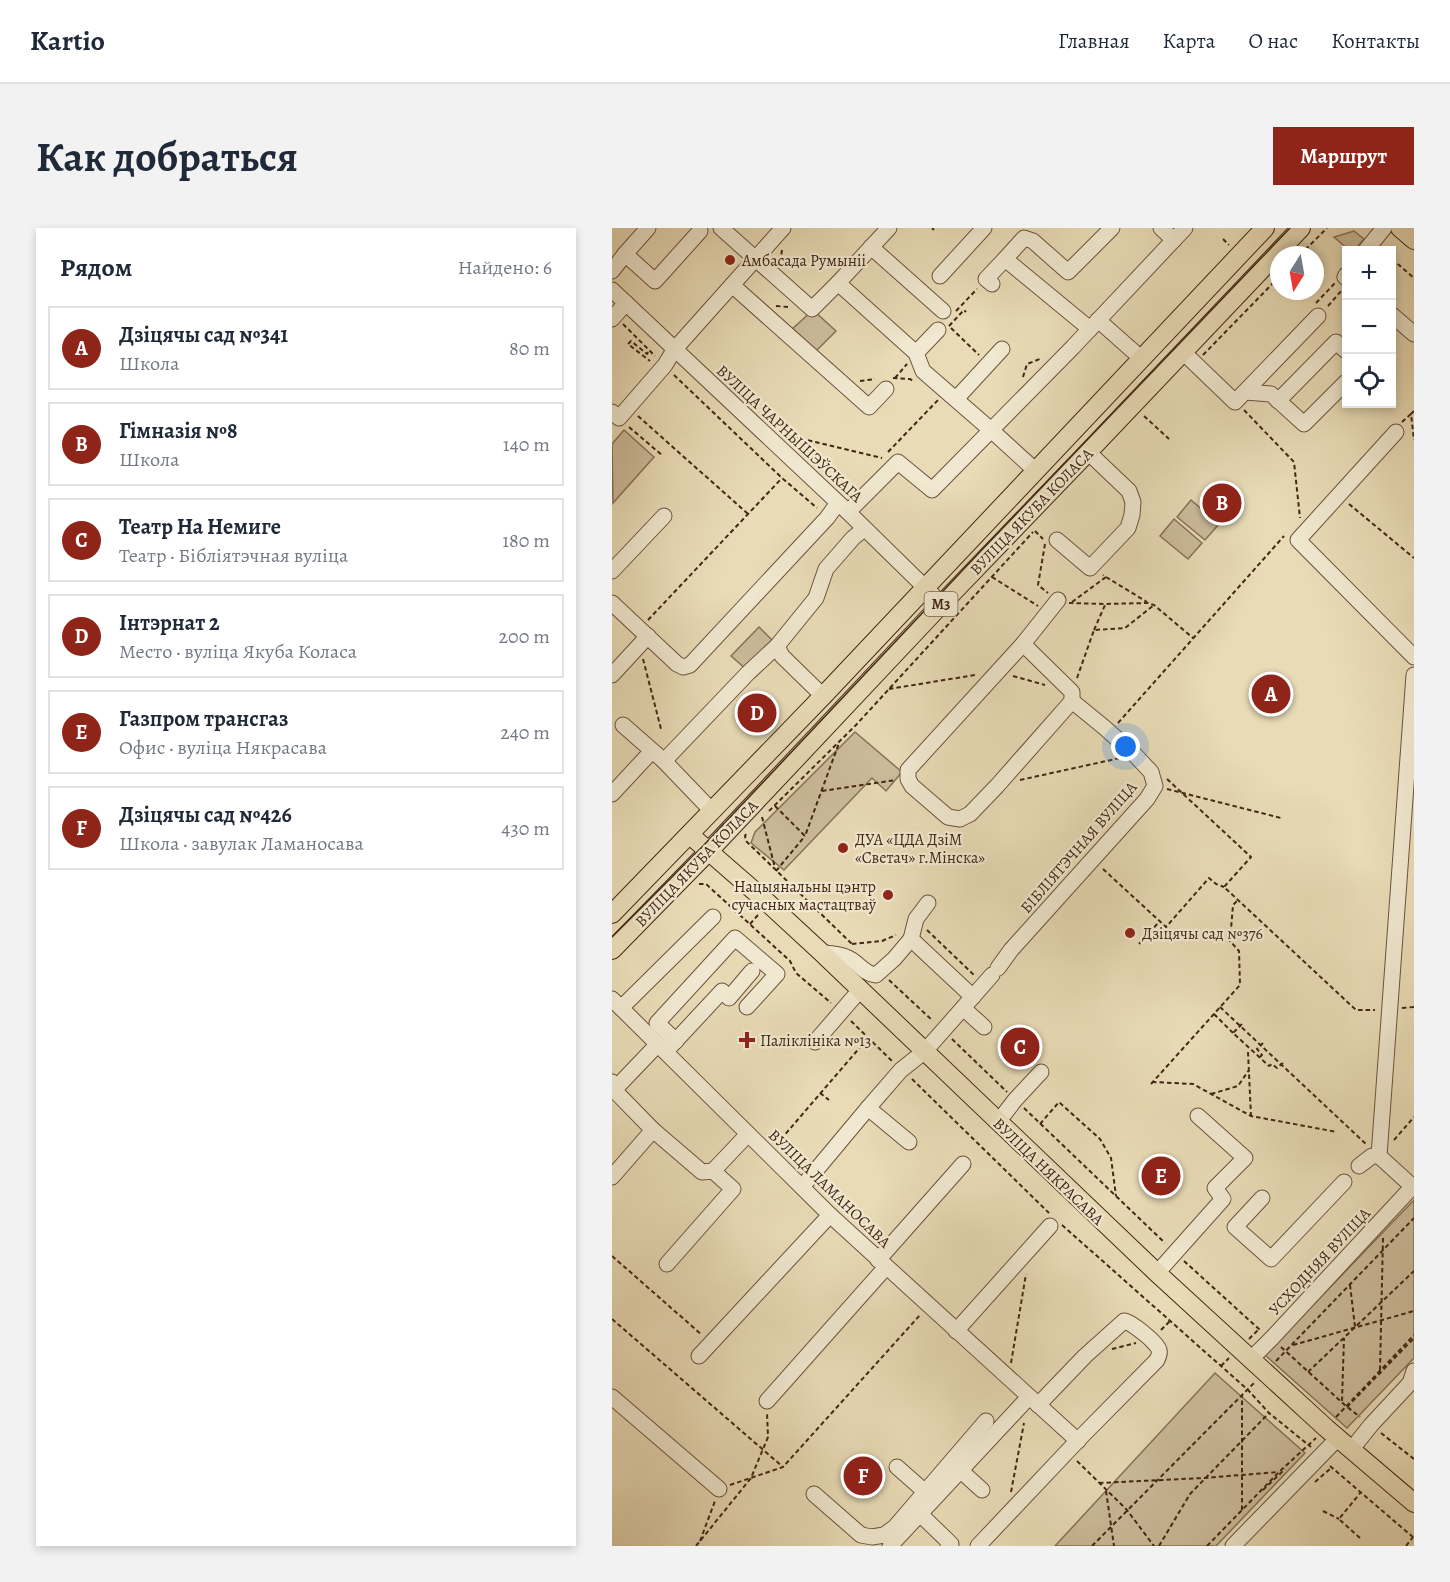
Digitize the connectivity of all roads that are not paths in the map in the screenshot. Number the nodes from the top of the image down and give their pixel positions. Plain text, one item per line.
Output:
1 (648, 228) edge
2 (721, 228) edge
3 (783, 228) edge
4 (889, 228) edge
5 (984, 228) edge
6 (1112, 228) edge
7 (1161, 228) edge
8 (1185, 228) edge
9 (1265, 228) edge
10 (1301, 228) edge
11 (1384, 228) edge
12 (1400, 228) edge
13 (700, 231) dead end
14 (1174, 240) junction
15 (1414, 240) edge
16 (1369, 246) edge
17 (871, 247) junction
18 (625, 254) junction
19 (755, 259) junction
20 (1005, 260) junction
21 (612, 271) edge
22 (940, 276) dead end
23 (989, 282) road end
24 (838, 283) junction
25 (732, 285) junction
26 (612, 290) edge
27 (626, 303) junction
28 (949, 311) road end
29 (1318, 311) road end
30 (613, 317) edge
31 (1396, 318) edge
32 (1094, 325) junction
33 (938, 330) dead end
34 (1414, 334) edge
35 (1342, 347) edge
36 (1002, 349) dead end
37 (674, 350) junction
38 (916, 353) junction
39 (1189, 358) junction
40 (1142, 359) junction
41 (1342, 387) edge
42 (886, 389) road end
43 (951, 395) junction
44 (1240, 397) junction
45 (1278, 401) junction
46 (621, 412) edge
47 (991, 430) junction
48 (1396, 432) dead end
49 (1089, 452) junction
50 (1036, 471) junction
51 (843, 507) junction
52 (664, 516) dead end
53 (864, 529) junction
54 (1058, 540) dead end
55 (612, 571) edge
56 (925, 587) junction
57 (612, 603) edge
58 (942, 604) junction
59 (1059, 605) road end
60 (642, 637) junction
61 (1023, 644) junction
62 (777, 646) junction
63 (1414, 657) edge
64 (614, 668) edge
65 (1414, 675) edge
66 (823, 696) junction
67 (1072, 697) junction
68 (1413, 714) edge
69 (622, 724) dead end
70 (651, 752) junction
71 (664, 762) junction
72 (612, 794) edge
73 (712, 811) junction
74 (1409, 818) edge
75 (690, 834) junction
76 (709, 851) junction
77 (928, 903) dead end
78 (612, 913) edge
79 (713, 917) dead end
80 (631, 930) junction
81 (908, 934) junction
82 (612, 950) edge
83 (821, 952) junction
84 (752, 971) dead end
85 (860, 990) junction
86 (617, 1003) edge
87 (968, 1003) junction
88 (747, 1008) dead end
89 (984, 1028) dead end
90 (815, 1042) dead end
91 (666, 1045) junction
92 (925, 1052) junction
93 (1041, 1072) dead end
94 (613, 1086) edge
95 (868, 1108) junction
96 (1198, 1116) dead end
97 (998, 1122) junction
98 (653, 1130) junction
99 (748, 1134) junction
100 (909, 1142) dead end
101 (1379, 1156) junction
102 (963, 1164) dead end
103 (1359, 1166) dead end
104 (713, 1171) junction
105 (612, 1177) edge
106 (1344, 1182) dead end
107 (1413, 1186) edge
108 (802, 1187) junction
109 (1262, 1198) dead end
110 (830, 1215) junction
111 (1050, 1226) dead end
112 (882, 1263) junction
113 (667, 1264) dead end
114 (1157, 1273) junction
115 (956, 1331) junction
116 (699, 1356) dead end
117 (1250, 1360) junction
118 (1413, 1378) edge
119 (612, 1396) edge
120 (767, 1401) road end
121 (1033, 1401) junction
122 (986, 1420) dead end
123 (1078, 1441) junction
124 (1345, 1444) junction
125 (897, 1467) dead end
126 (960, 1470) junction
127 (719, 1489) dead end
128 (981, 1490) dead end
129 (814, 1494) dead end
130 (929, 1495) junction
131 (1414, 1503) edge
132 (920, 1514) junction
133 (891, 1546) edge
134 (948, 1546) edge
135 (978, 1546) edge
136 (1233, 1546) edge

1 - 18 street
2 - 19 street
3 - 19 street
4 - 17 street
5 - 22 street
6 - 20 street
7 - 14 street
8 - 14 street
9 - 40 main road, ВУЛІЦА ЯКУБА КОЛАСА / М3
10 - 39 main road, ВУЛІЦА ЯКУБА КОЛАСА / М3
11 - 16 street
12 - 15 main road
13 - 18 street
14 - 32 street
17 - 24 street
17 - 28 street
18 - 21 street
19 - 24 street
19 - 25 street
20 - 23 street
20 - 32 street
24 - 38 street
25 - 37 street
25 - 42 street
26 - 27 street, ВУЛІЦА ЧАРНЫШЭЎСКАГА
27 - 30 street
27 - 37 street, ВУЛІЦА ЧАРНЫШЭЎСКАГА
29 - 44 street
31 - 34 street
32 - 40 street
32 - 47 street
33 - 38 street
35 - 45 street
36 - 43 street
37 - 46 street
37 - 51 street, ВУЛІЦА ЧАРНЫШЭЎСКАГА
38 - 43 street
39 - 44 street
39 - 49 main road, ВУЛІЦА ЯКУБА КОЛАСА / М3
40 - 50 main road, ВУЛІЦА ЯКУБА КОЛАСА / М3
41 - 45 street
43 - 47 street
44 - 45 street
47 - 50 street
47 - 51 street
48 - 63 street
49 - 54 street
49 - 58 main road, ВУЛІЦА ЯКУБА КОЛАСА / М3
50 - 56 main road, ВУЛІЦА ЯКУБА КОЛАСА / М3
51 - 53 street, ВУЛІЦА ЧАРНЫШЭЎСКАГА
51 - 60 street
52 - 55 street
53 - 56 street, ВУЛІЦА ЧАРНЫШЭЎСКАГА
53 - 62 street
56 - 58 street, ВУЛІЦА ЧАРНЫШЭЎСКАГА
56 - 66 main road, ВУЛІЦА ЯКУБА КОЛАСА / М3
57 - 60 street
58 - 76 main road, ВУЛІЦА ЯКУБА КОЛАСА / М3
59 - 61 street
60 - 64 street
61 - 67 street, БІБЛІЯТЭЧНАЯ ВУЛІЦА
61 - 67 street
62 - 66 street
62 - 71 street
65 - 68 street
66 - 73 main road, ВУЛІЦА ЯКУБА КОЛАСА / М3
67 - 87 street, БІБЛІЯТЭЧНАЯ ВУЛІЦА
68 - 74 street
69 - 70 street
70 - 71 street
70 - 72 street
71 - 73 street
73 - 75 main road, ВУЛІЦА ЯКУБА КОЛАСА / М3
74 - 101 street
75 - 76 main road, ВУЛІЦА НЯКРАСАВА
75 - 78 main road, ВУЛІЦА ЯКУБА КОЛАСА / М3
76 - 80 main road, ВУЛІЦА ЯКУБА КОЛАСА / М3
76 - 83 main road, ВУЛІЦА НЯКРАСАВА
77 - 81 street
78 - 80 main road
79 - 86 street
80 - 82 main road, ВУЛІЦА ЯКУБА КОЛАСА / М3
81 - 83 street
81 - 87 street
83 - 85 main road, ВУЛІЦА НЯКРАСАВА
84 - 91 street
85 - 90 street
85 - 92 main road, ВУЛІЦА НЯКРАСАВА
86 - 91 street, ВУЛІЦА ЛАМАНОСАВА
87 - 89 street
87 - 92 street, БІБЛІЯТЭЧНАЯ ВУЛІЦА
88 - 91 street
91 - 94 street
91 - 99 street, ВУЛІЦА ЛАМАНОСАВА
92 - 95 street, БІБЛІЯТЭЧНАЯ ВУЛІЦА
92 - 97 main road, ВУЛІЦА НЯКРАСАВА
93 - 97 street
94 - 98 street
95 - 100 street
95 - 108 street, БІБЛІЯТЭЧНАЯ ВУЛІЦА
96 - 114 street
97 - 114 main road, ВУЛІЦА НЯКРАСАВА
98 - 104 street
98 - 105 street
99 - 104 street
99 - 108 street, ВУЛІЦА ЛАМАНОСАВА
101 - 103 street
101 - 107 street
102 - 112 street
104 - 113 street
106 - 109 street
107 - 117 street, УСХОДНЯЯ ВУЛІЦА
108 - 110 street, ВУЛІЦА ЛАМАНОСАВА
110 - 112 street, ВУЛІЦА ЛАМАНОСАВА
110 - 116 street
111 - 115 street
112 - 115 street, ВУЛІЦА ЛАМАНОСАВА
112 - 120 street
114 - 117 main road, ВУЛІЦА НЯКРАСАВА
115 - 121 street, ВУЛІЦА ЛАМАНОСАВА
117 - 124 main road, ВУЛІЦА НЯКРАСАВА
118 - 124 street
119 - 127 street
121 - 123 street, ВУЛІЦА ЛАМАНОСАВА
121 - 123 street
121 - 126 street
122 - 130 street
123 - 135 street
124 - 131 main road, ВУЛІЦА НЯКРАСАВА
124 - 136 street
125 - 130 street
126 - 128 street
126 - 130 street
129 - 130 street
130 - 132 street
132 - 133 street
132 - 134 street

